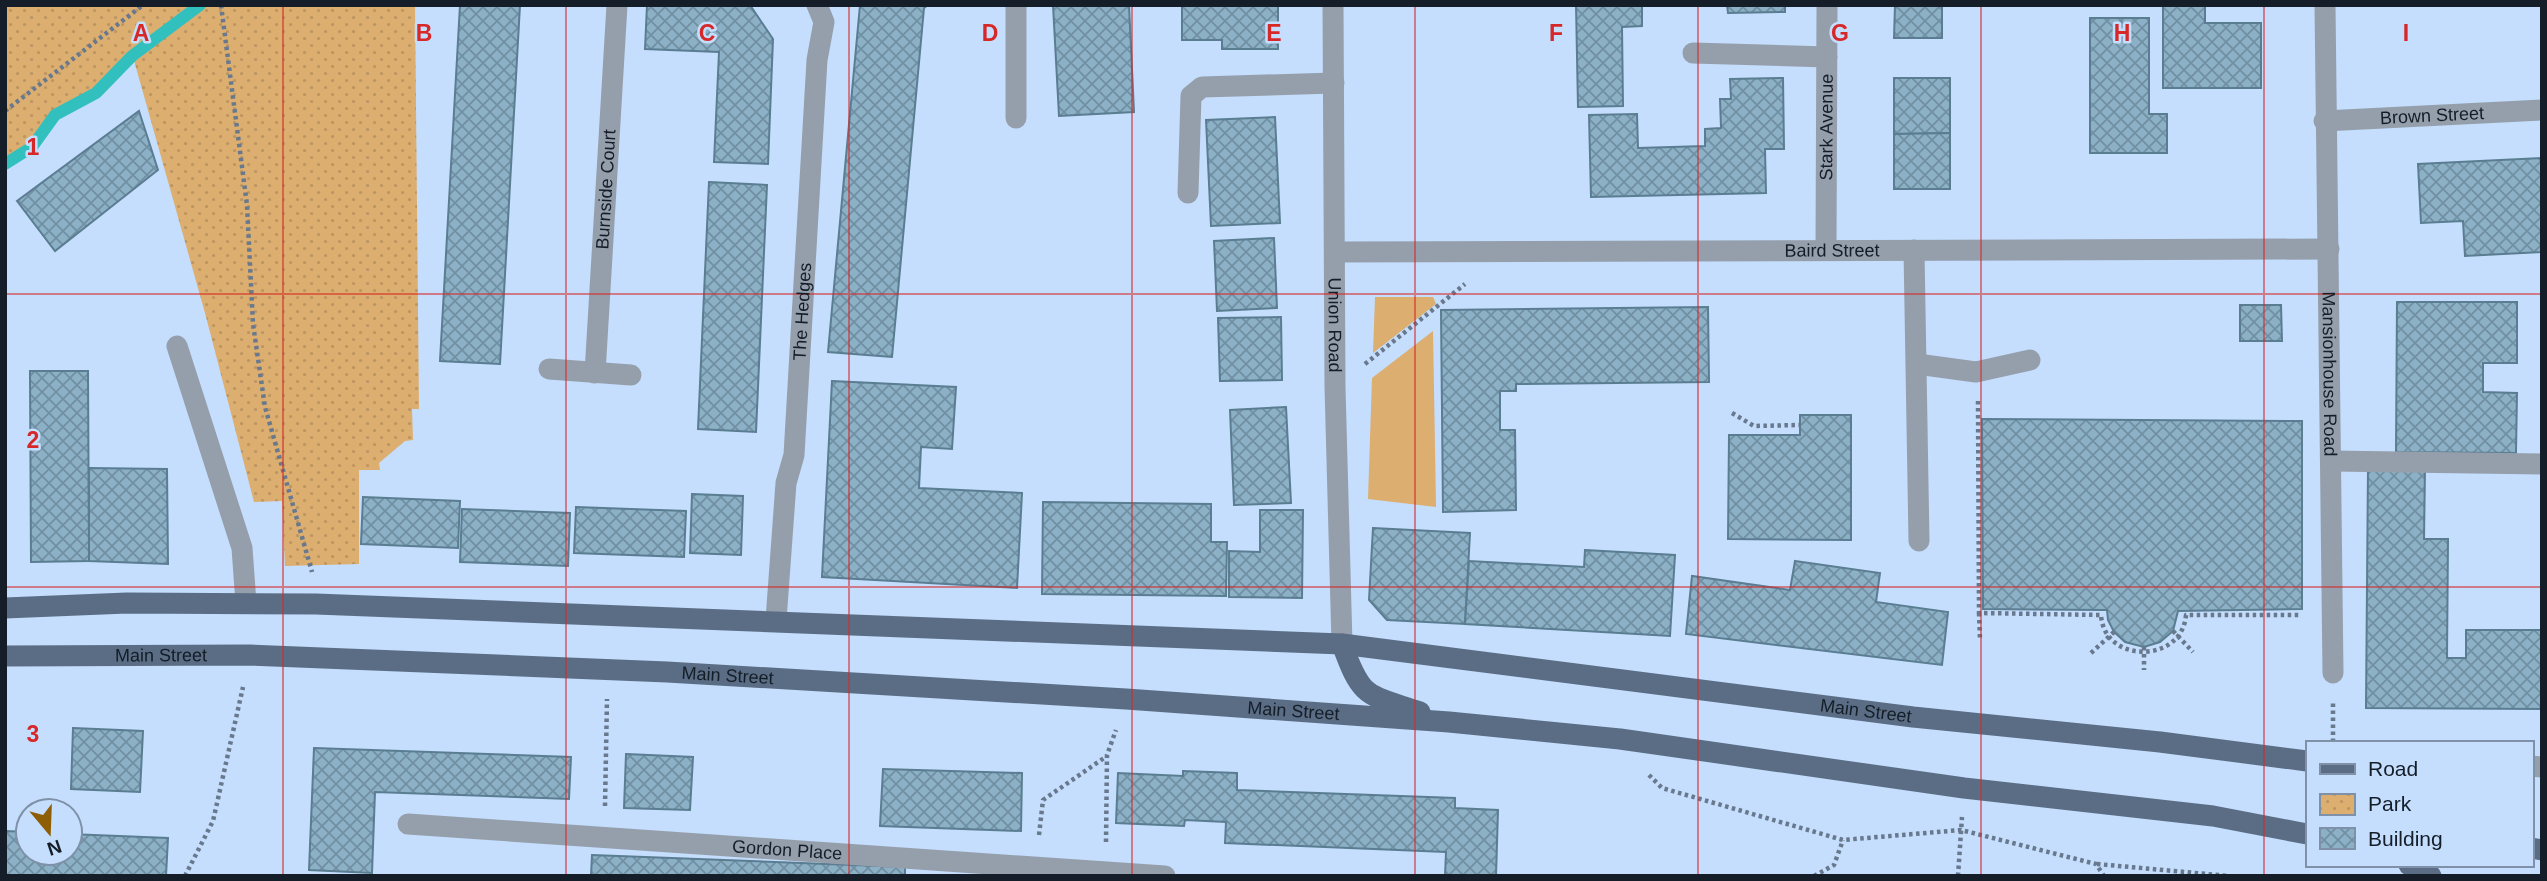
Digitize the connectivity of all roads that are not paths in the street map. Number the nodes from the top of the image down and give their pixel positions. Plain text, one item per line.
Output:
1 (617, 5) edge
2 (817, 5) edge
3 (1016, 5) edge
4 (1333, 5) edge
5 (1827, 5) edge
6 (2325, 5) edge
7 (1693, 54) dead end
8 (1827, 57) junction
9 (1334, 83) junction
10 (2542, 110) edge
11 (1016, 118) dead end
12 (2324, 121) junction
13 (1188, 194) dead end
14 (1826, 249) junction
15 (2329, 249) junction
16 (1914, 250) junction
17 (1335, 252) junction
18 (177, 346) dead end
19 (2031, 360) dead end
20 (1917, 364) junction
21 (549, 369) dead end
22 (595, 373) junction
23 (631, 375) dead end
24 (2331, 461) junction
25 (2542, 464) edge
26 (1919, 541) dead end
27 (246, 603) junction
28 (5, 608) edge
29 (776, 620) junction
30 (1342, 644) junction
31 (5, 656) edge
32 (2333, 673) road end
33 (1449, 722) junction
34 (2306, 761) edge
35 (408, 824) dead end
36 (2306, 834) edge
37 (2413, 867) edge
38 (1165, 876) edge
39 (2431, 876) edge

1 - 22 street, Burnside Court
2 - 29 street, The Hedges
3 - 11 street
4 - 9 street, Union Road
5 - 8 street, Stark Avenue
6 - 12 street, Mansionhouse Road
7 - 8 street
8 - 14 street, Stark Avenue
9 - 13 street
9 - 17 street, Union Road
10 - 12 street, Brown Street
12 - 15 street, Mansionhouse Road
14 - 16 street, Baird Street
14 - 17 street, Baird Street
15 - 16 street, Baird Street
15 - 24 street, Mansionhouse Road
16 - 20 street
17 - 30 street, Union Road
18 - 27 street
19 - 20 street
20 - 26 street
21 - 22 street
22 - 23 street
24 - 25 street
24 - 32 street, Mansionhouse Road
27 - 28 main road, Main Street
27 - 29 main road, Main Street
29 - 30 main road, Main Street
30 - 33 main road, Main Street
30 - 34 main road, Main Street
31 - 33 main road, Main Street
33 - 36 main road, Main Street
35 - 38 street, Gordon Place
37 - 39 main road

